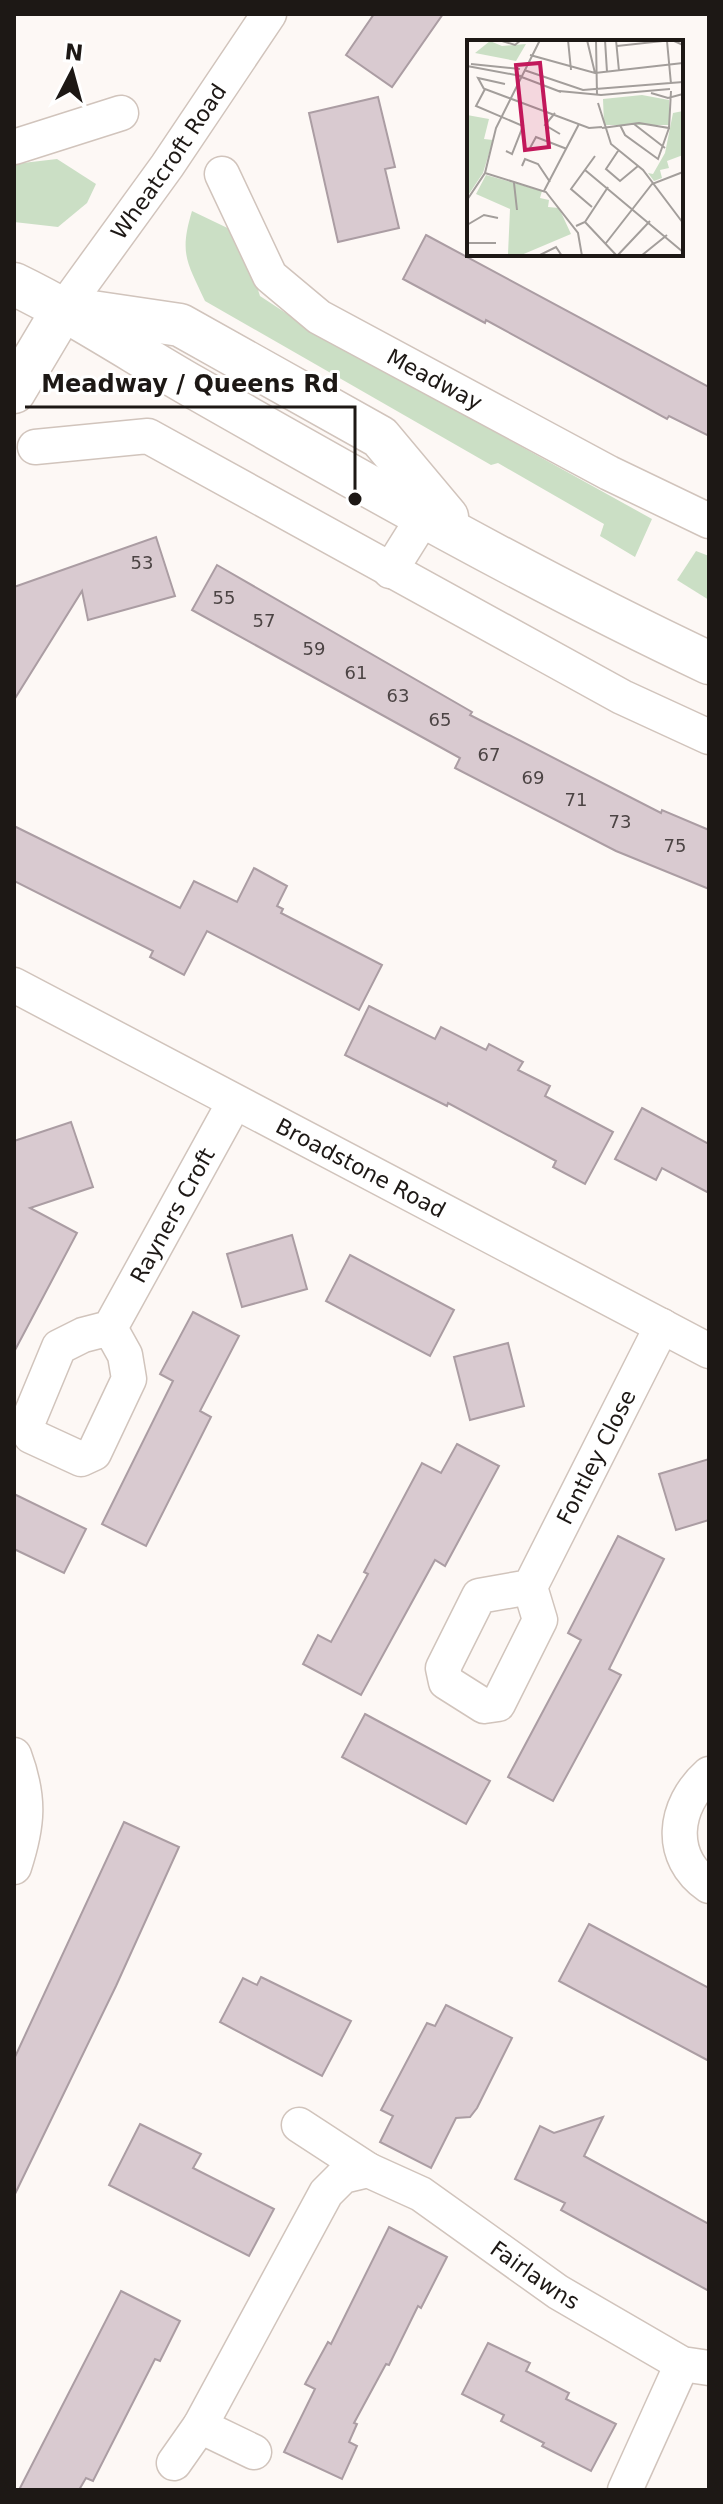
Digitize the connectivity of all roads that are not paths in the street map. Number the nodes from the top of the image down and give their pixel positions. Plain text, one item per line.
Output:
1 (269, 14) edge
2 (121, 113) dead end
3 (14, 147) edge
4 (222, 174) dead end
5 (14, 284) edge
6 (64, 308) junction
7 (14, 392) edge
8 (35, 447) dead end
9 (425, 515) junction
10 (709, 521) edge
11 (463, 536) junction
12 (390, 571) junction
13 (709, 663) edge
14 (709, 737) edge
15 (14, 985) edge
16 (234, 1103) junction
17 (662, 1326) junction
18 (110, 1328) dead end
19 (709, 1351) edge
20 (530, 1587) dead end
21 (14, 1755) edge
22 (709, 1774) edge
23 (14, 1867) edge
24 (709, 1886) edge
25 (299, 2125) dead end
26 (368, 2170) junction
27 (696, 2366) edge
28 (200, 2426) junction
29 (254, 2452) dead end
30 (174, 2463) dead end
31 (625, 2490) edge

1 - 6 street, Wheatcroft Road
2 - 3 street
4 - 10 street, Meadway
5 - 6 street
6 - 7 street
6 - 9 street
6 - 11 street
8 - 12 street
9 - 11 street
9 - 12 street
11 - 13 street
12 - 14 street
15 - 16 street, Broadstone Road
16 - 17 street, Broadstone Road
16 - 18 street, Rayners Croft
17 - 19 street, Broadstone Road
17 - 20 street, Fontley Close
21 - 23 street
22 - 24 street
25 - 26 street, Fairlawns
26 - 27 street, Fairlawns
26 - 28 street
27 - 31 street
28 - 29 street
28 - 30 street

